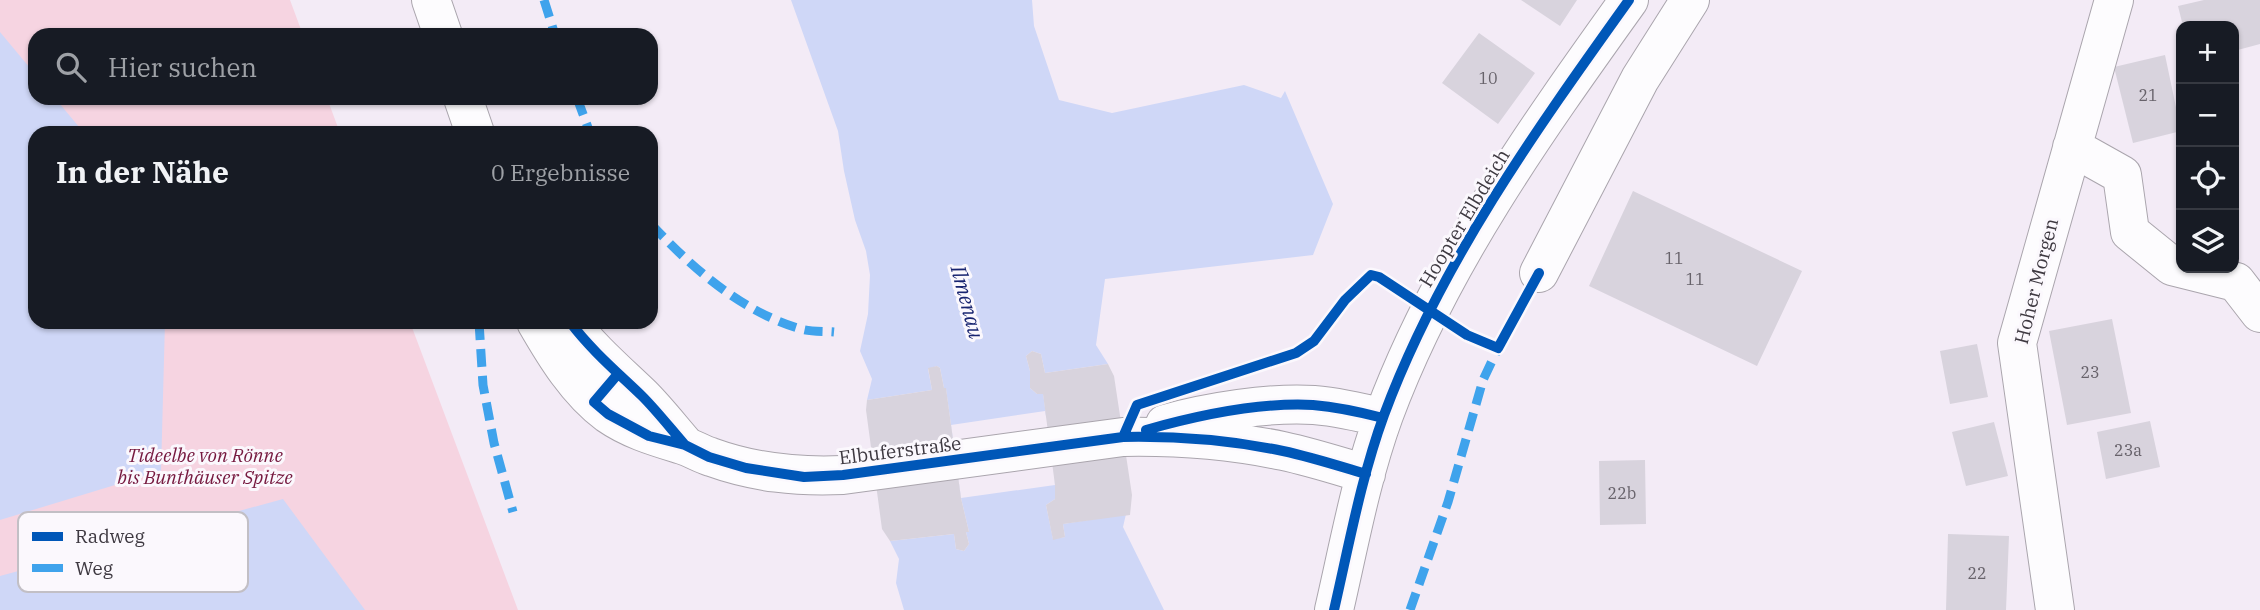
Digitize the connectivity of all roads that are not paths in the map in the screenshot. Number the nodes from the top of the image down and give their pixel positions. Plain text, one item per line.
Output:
1 (431, 0) edge
2 (1629, 0) edge
3 (1690, 0) edge
4 (2114, 0) edge
5 (441, 28) edge
6 (465, 105) edge
7 (473, 126) edge
8 (2072, 147) junction
9 (1539, 273) dead end
10 (2260, 313) edge
11 (540, 329) edge
12 (575, 329) edge
13 (1383, 418) junction
14 (1123, 437) junction
15 (685, 446) junction
16 (1366, 474) junction
17 (1334, 610) edge
18 (2055, 610) edge

1 - 5 street
2 - 13 street, Hoopter Elbdeich
3 - 9 street
4 - 8 street, Hoher Morgen
6 - 7 street
8 - 10 street
8 - 18 street, Hoher Morgen
11 - 15 street, Elbuferstraße
12 - 15 street, Elbuferstraße
13 - 14 street, Elbuferstraße
13 - 16 street, Hoopter Elbdeich
14 - 15 street, Elbuferstraße
14 - 16 street, Elbuferstraße
16 - 17 street, Hoopter Elbdeich

